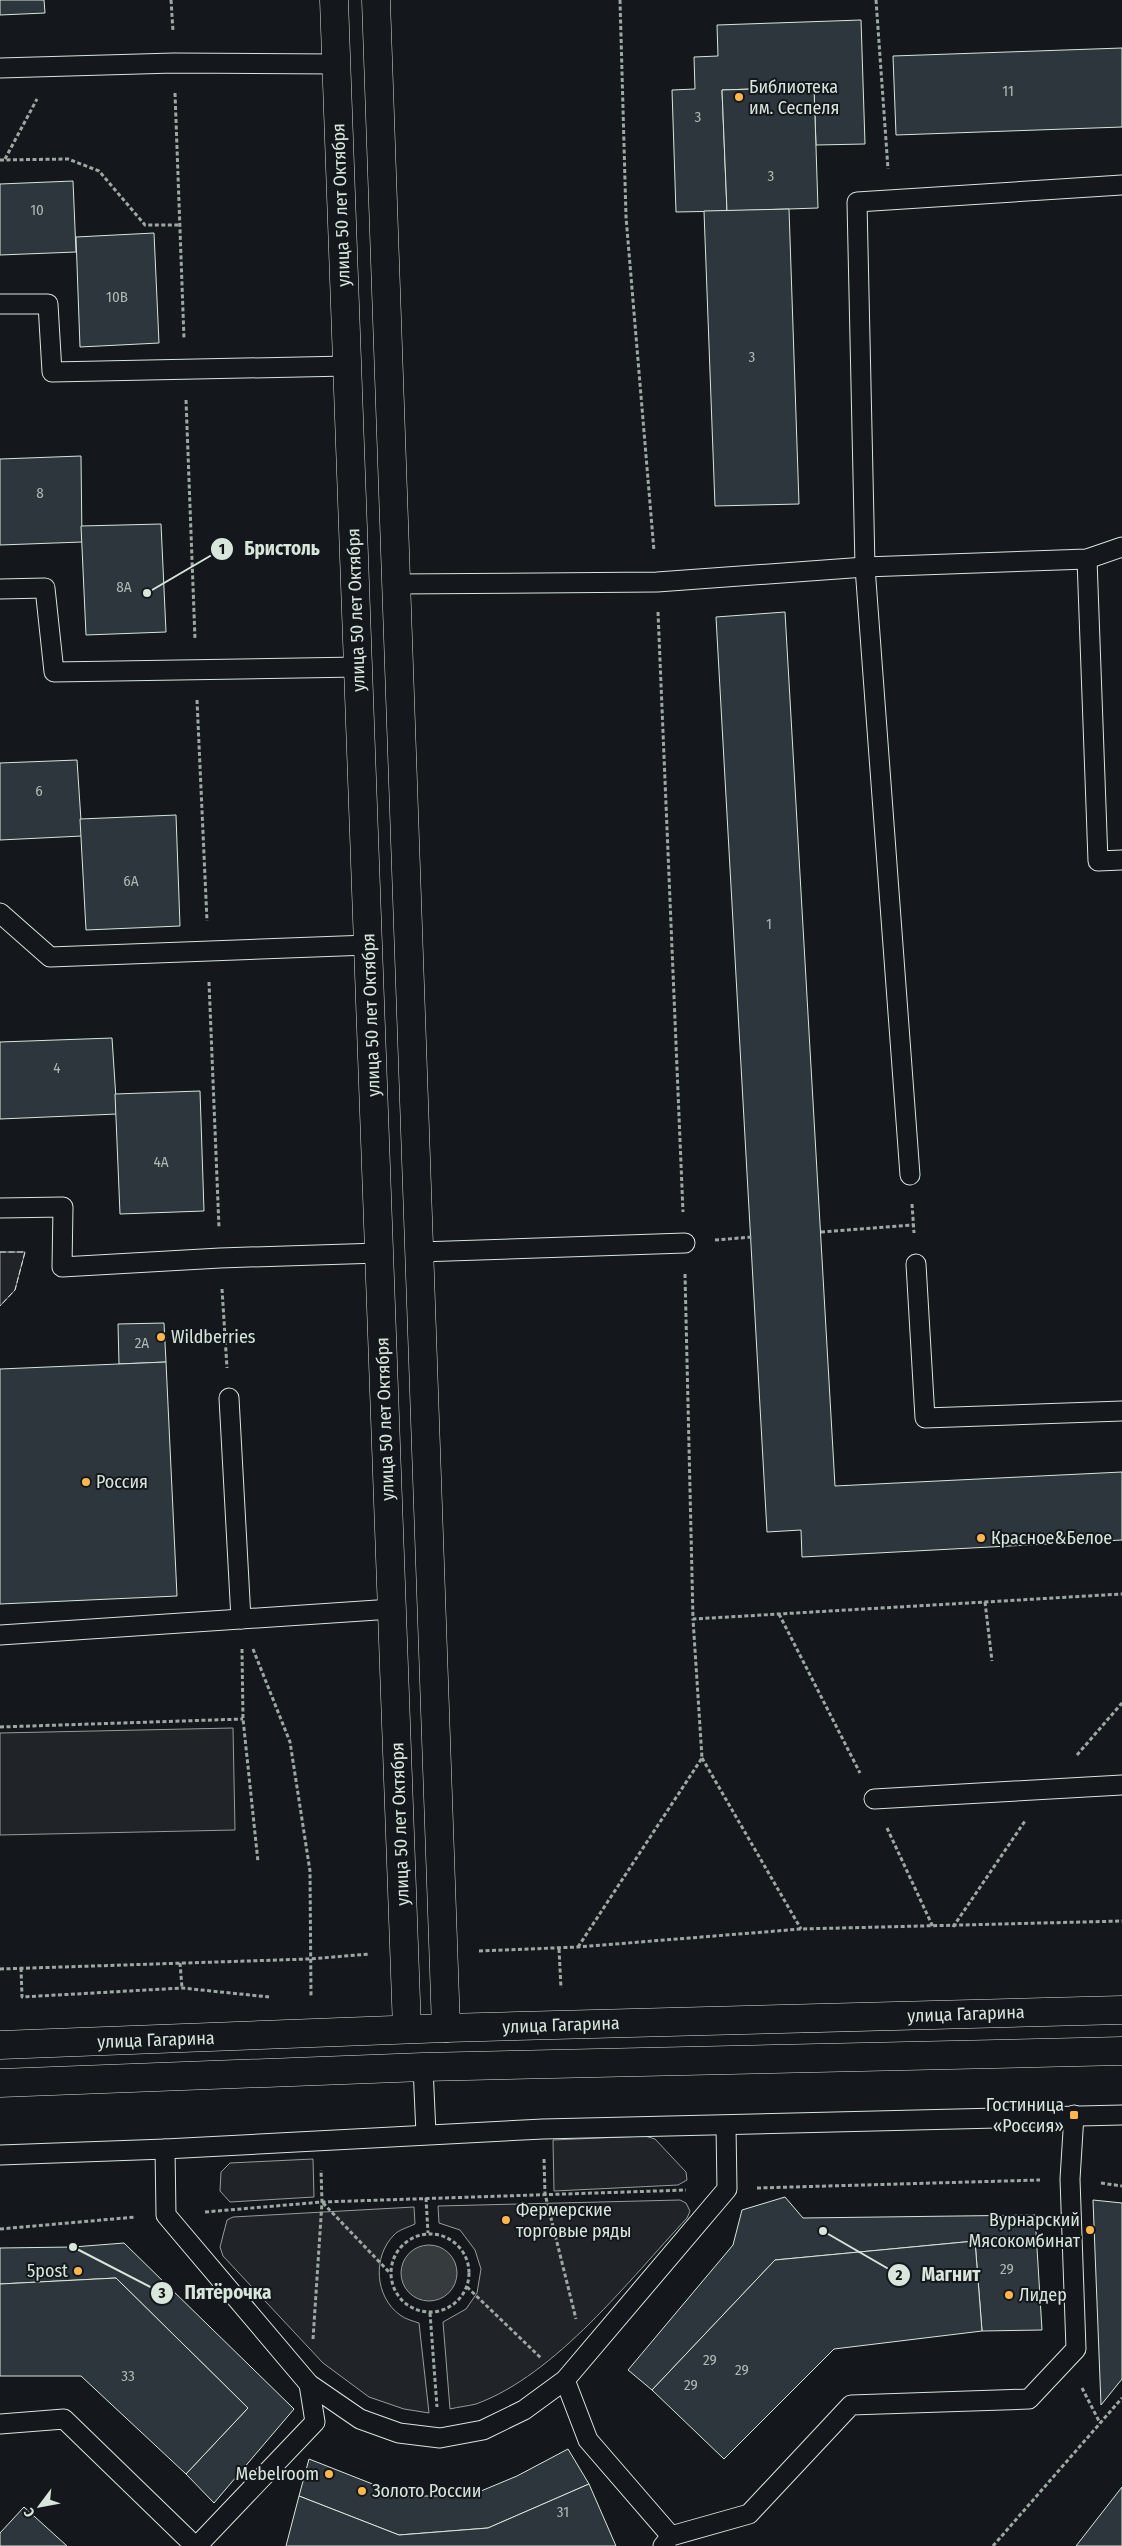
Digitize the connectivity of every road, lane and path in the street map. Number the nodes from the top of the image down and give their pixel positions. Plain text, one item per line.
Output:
1 (334, 0) edge
2 (376, 0) edge
3 (620, 0) edge
4 (876, 0) edge
5 (378, 62) junction
6 (336, 64) junction
7 (54, 67) junction
8 (0, 68) edge
9 (0, 160) edge
10 (5, 160) junction
11 (1122, 185) edge
12 (891, 200) junction
13 (180, 225) dead end
14 (0, 304) edge
15 (388, 365) junction
16 (347, 366) junction
17 (1122, 547) edge
18 (1087, 559) junction
19 (865, 567) junction
20 (657, 582) junction
21 (396, 584) junction
22 (355, 585) junction
23 (0, 589) edge
24 (399, 665) junction
25 (358, 667) junction
26 (1122, 860) edge
27 (0, 913) edge
28 (409, 944) junction
29 (368, 945) junction
30 (910, 1175) joint
31 (0, 1208) edge
32 (913, 1225) junction
33 (822, 1232) dead end
34 (752, 1238) dead end
35 (685, 1243) junction
36 (379, 1252) junction
37 (419, 1252) junction
38 (916, 1264) joint
39 (229, 1398) dead end
40 (1122, 1411) edge
41 (1122, 1594) edge
42 (985, 1602) junction
43 (432, 1608) junction
44 (392, 1609) junction
45 (779, 1614) junction
46 (693, 1618) junction
47 (241, 1619) junction
48 (0, 1635) edge
49 (992, 1661) dead end
50 (243, 1719) junction
51 (0, 1727) edge
52 (702, 1758) junction
53 (1122, 1785) edge
54 (874, 1799) junction
55 (258, 1862) dead end
56 (1122, 1921) edge
57 (933, 1927) junction
58 (801, 1929) junction
59 (578, 1947) junction
60 (559, 1948) junction
61 (475, 1951) dead end
62 (378, 1953) dead end
63 (309, 1958) junction
64 (180, 1963) junction
65 (21, 1968) junction
66 (0, 1969) edge
67 (182, 1988) junction
68 (561, 1988) dead end
69 (274, 1998) dead end
70 (312, 2002) dead end
71 (1122, 2010) edge
72 (446, 2028) junction
73 (407, 2029) junction
74 (0, 2045) edge
75 (1122, 2051) edge
76 (423, 2067) junction
77 (0, 2082) edge
78 (1074, 2115) junction
79 (1122, 2115) edge
80 (726, 2126) junction
81 (426, 2134) junction
82 (165, 2149) junction
83 (0, 2156) edge
84 (1070, 2179) junction
85 (726, 2189) junction
86 (545, 2194) junction
87 (426, 2198) junction
88 (322, 2202) junction
89 (428, 2233) junction
90 (390, 2273) junction
91 (467, 2287) junction
92 (430, 2312) junction
93 (586, 2356) junction
94 (1066, 2359) junction
95 (565, 2380) junction
96 (310, 2384) junction
97 (1122, 2398) edge
98 (1100, 2423) junction
99 (0, 2424) edge
100 (440, 2438) junction
101 (667, 2541) edge
102 (196, 2546) edge
103 (993, 2546) edge

1 - 6 street, улица 50 лет Октября
2 - 5 street
3 - 20 path
4 - 12 path
5 - 6 street
5 - 15 street
6 - 7 lane
6 - 16 street, улица 50 лет Октября
7 - 8 lane
7 - 10 path
9 - 10 path
10 - 13 path
11 - 12 lane
12 - 19 lane
14 - 16 lane
15 - 16 street
15 - 21 street
16 - 22 street, улица 50 лет Октября
17 - 18 lane
18 - 19 lane
18 - 26 lane
19 - 20 lane
19 - 30 lane
20 - 21 lane
20 - 35 path
21 - 22 street
21 - 24 street
22 - 25 street, улица 50 лет Октября
23 - 25 lane
24 - 25 street
24 - 28 street
25 - 29 street, улица 50 лет Октября
27 - 29 lane
28 - 29 street
28 - 37 street
29 - 36 street, улица 50 лет Октября
30 - 32 path
31 - 36 lane
32 - 33 path
32 - 38 path
34 - 35 path
35 - 37 lane
35 - 46 path
36 - 37 street
36 - 44 street, улица 50 лет Октября
37 - 43 street
38 - 40 lane
39 - 47 lane
41 - 42 path
42 - 45 path
42 - 49 path
43 - 44 street
43 - 72 street
44 - 47 lane
44 - 73 street, улица 50 лет Октября
45 - 46 path
45 - 54 path
46 - 52 path
47 - 48 lane
47 - 50 path
47 - 63 path
50 - 51 path
50 - 55 path
52 - 58 path
52 - 59 path
53 - 54 lane
54 - 57 path
56 - 57 path
57 - 58 path
58 - 59 path
59 - 60 path
60 - 61 path
60 - 68 path
62 - 63 path
63 - 64 path
63 - 70 path
64 - 65 path
64 - 67 path
65 - 66 path
65 - 67 path
67 - 69 path
71 - 72 street, улица Гагарина
72 - 73 street, улица Гагарина
72 - 76 street
73 - 74 street, улица Гагарина
73 - 76 street
75 - 76 street, улица Гагарина
76 - 77 street, улица Гагарина
76 - 81 lane
78 - 79 lane
78 - 80 lane
78 - 84 lane
80 - 81 lane
80 - 85 lane
81 - 82 lane
82 - 83 lane
82 - 96 lane
84 - 85 path
84 - 94 lane
85 - 86 path
85 - 93 lane
86 - 87 path
86 - 93 path
87 - 88 path
87 - 89 path
88 - 90 path
88 - 96 path
89 - 90 path
89 - 91 path
90 - 92 path
91 - 92 path
91 - 95 path
92 - 100 path
93 - 95 lane
94 - 98 path
94 - 101 lane
95 - 100 lane
95 - 101 lane
96 - 100 lane
96 - 102 lane
97 - 98 path
98 - 103 path
99 - 102 lane

